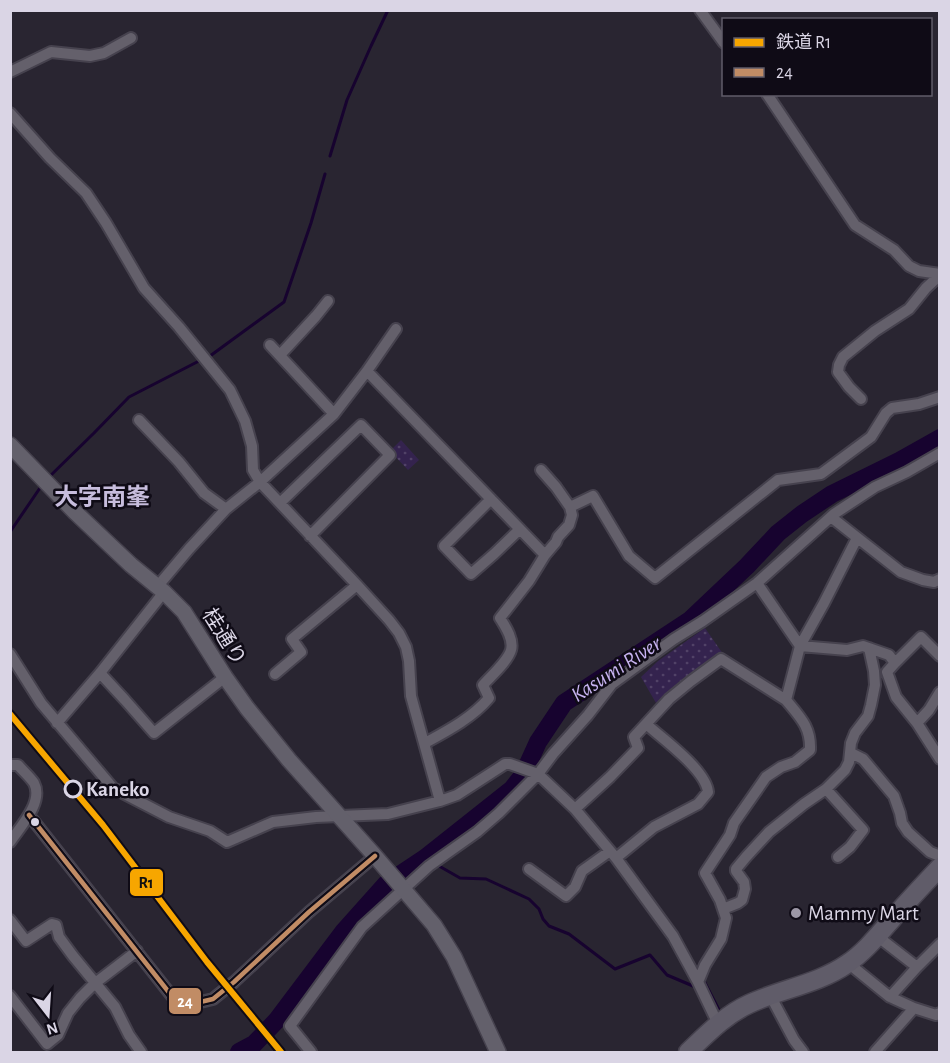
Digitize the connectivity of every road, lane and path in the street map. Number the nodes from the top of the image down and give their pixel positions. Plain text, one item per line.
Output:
1 (700, 10) edge
2 (131, 38) dead end
3 (722, 42) edge
4 (10, 72) edge
5 (768, 96) edge
6 (10, 113) edge
7 (939, 274) edge
8 (328, 301) dead end
9 (396, 329) dead end
10 (270, 345) dead end
11 (280, 355) junction
12 (367, 371) junction
13 (939, 398) edge
14 (861, 399) dead end
15 (334, 414) junction
16 (139, 420) dead end
17 (10, 445) edge
18 (939, 453) edge
19 (541, 470) dead end
20 (260, 482) junction
21 (491, 499) junction
22 (280, 503) junction
23 (570, 507) junction
24 (226, 509) junction
25 (831, 517) junction
26 (520, 529) junction
27 (310, 536) junction
28 (857, 538) junction
29 (545, 555) junction
30 (939, 579) edge
31 (757, 583) junction
32 (357, 585) junction
33 (160, 590) junction
34 (800, 646) junction
35 (869, 648) junction
36 (10, 654) edge
37 (939, 656) edge
38 (895, 663) junction
39 (100, 674) junction
40 (275, 674) dead end
41 (225, 677) junction
42 (939, 692) edge
43 (786, 700) junction
44 (57, 723) junction
45 (917, 723) junction
46 (646, 724) junction
47 (425, 743) junction
48 (851, 753) junction
49 (939, 759) edge
50 (10, 765) edge
51 (538, 774) junction
52 (826, 789) junction
53 (440, 801) junction
54 (575, 809) junction
55 (30, 815) junction
56 (339, 816) junction
57 (10, 842) edge
58 (613, 855) junction
59 (939, 856) edge
60 (838, 857) dead end
61 (380, 862) junction
62 (939, 867) edge
63 (529, 869) dead end
64 (403, 889) junction
65 (723, 909) junction
66 (10, 920) edge
67 (877, 936) junction
68 (939, 944) edge
69 (137, 951) junction
70 (848, 963) junction
71 (917, 967) junction
72 (698, 982) junction
73 (94, 984) junction
74 (770, 995) junction
75 (10, 996) edge
76 (890, 996) junction
77 (914, 1008) junction
78 (938, 1016) edge
79 (718, 1024) junction
80 (141, 1053) edge
81 (311, 1053) edge
82 (498, 1053) edge
83 (688, 1053) edge
84 (803, 1053) edge
85 (875, 1053) edge

1 - 3 street
2 - 4 street
5 - 7 street
6 - 20 street
7 - 14 street
8 - 11 street
9 - 12 street
10 - 11 street
11 - 15 street
12 - 15 street
12 - 21 street
13 - 23 street
15 - 20 street
16 - 24 street
17 - 33 street, 桂通り
18 - 25 street
19 - 23 street
20 - 22 street
20 - 24 street
21 - 26 street
21 - 26 street
22 - 27 street
22 - 27 street
23 - 29 street
24 - 33 street
25 - 28 street
25 - 31 street
26 - 29 street
27 - 32 street
28 - 30 street
28 - 34 street
29 - 47 street
31 - 34 street
31 - 51 street
32 - 40 street
32 - 47 street
33 - 39 street
33 - 41 street, 桂通り
34 - 35 street
34 - 43 street
35 - 38 street
35 - 48 street
36 - 44 street
37 - 38 street
38 - 45 street
39 - 41 street
39 - 44 street
41 - 56 street, 桂通り
42 - 45 street
43 - 46 street
43 - 65 street
44 - 56 street
45 - 49 street
46 - 54 street
46 - 58 street
47 - 53 street
48 - 52 street
48 - 59 street
50 - 55 street
51 - 53 street
51 - 54 street
51 - 64 street
52 - 60 street
52 - 65 street
53 - 56 street
54 - 58 street
55 - 57 street
55 - 69 street
56 - 61 street, 桂通り
58 - 63 street
58 - 72 street
61 - 64 street, 桂通り
61 - 69 street
62 - 67 main road
64 - 81 street
64 - 82 street
65 - 72 street
66 - 73 street
67 - 70 main road
67 - 71 street
68 - 71 street
69 - 73 street
70 - 74 main road
70 - 76 street
71 - 76 street
72 - 79 street
73 - 75 street
73 - 80 street
74 - 79 main road
74 - 84 street
76 - 77 street
77 - 78 street
77 - 85 street
79 - 83 main road

